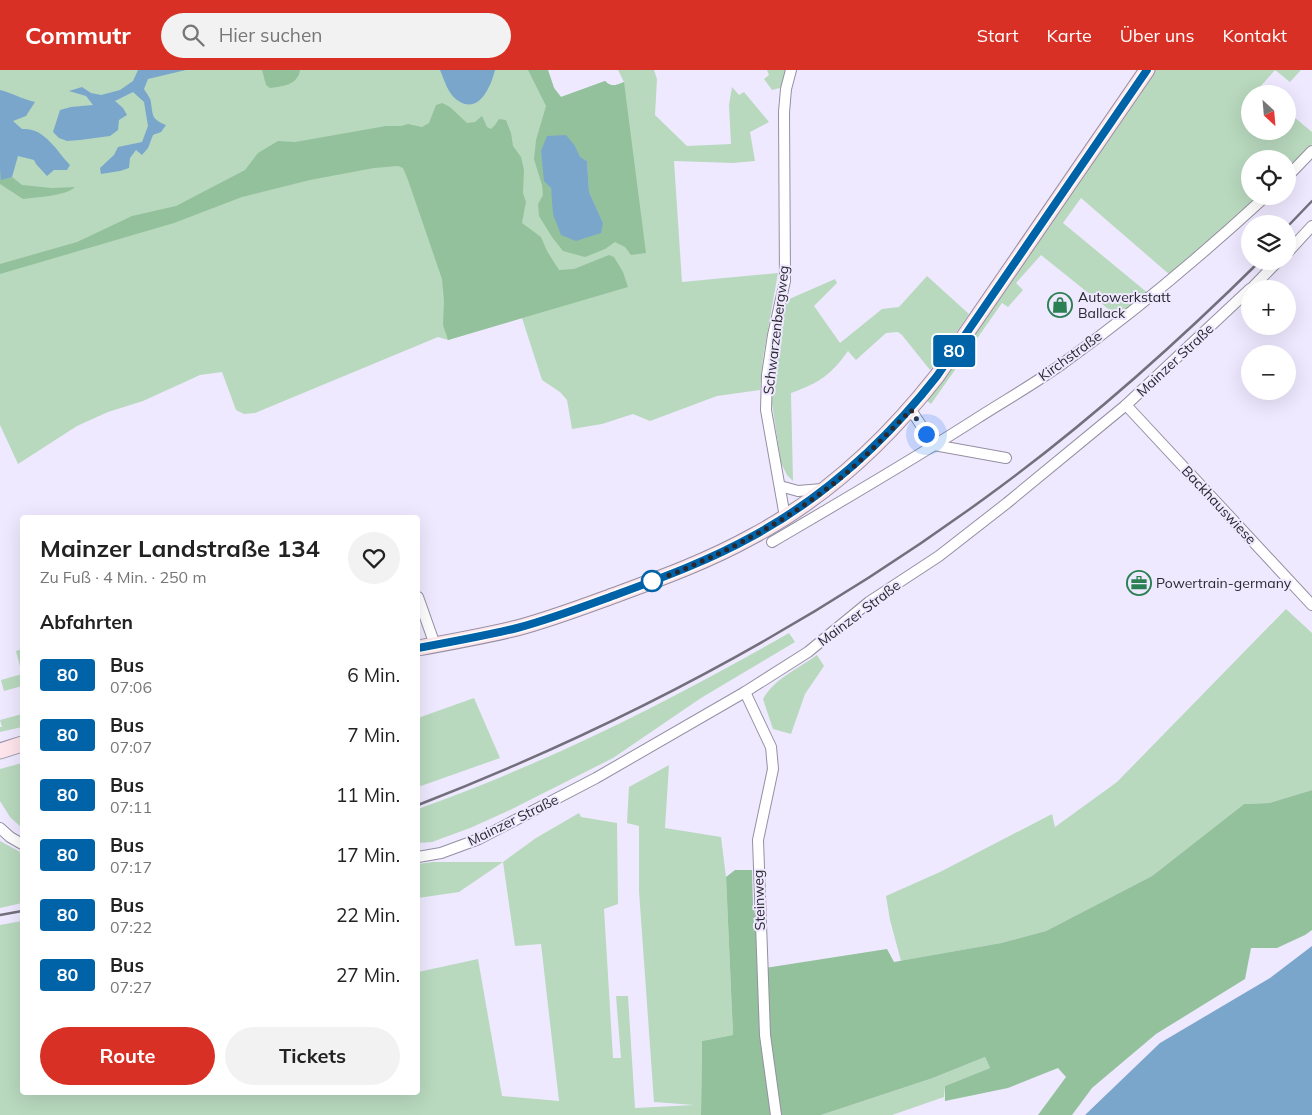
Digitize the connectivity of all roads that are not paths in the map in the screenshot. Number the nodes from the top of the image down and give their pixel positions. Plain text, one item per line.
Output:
1 (791, 70) edge
2 (1147, 70) edge
3 (1312, 151) edge
4 (1296, 168) edge
5 (1256, 205) edge
6 (1312, 226) edge
7 (1296, 243) edge
8 (1269, 270) edge
9 (1259, 280) edge
10 (1241, 297) edge
11 (1126, 405) junction
12 (911, 410) junction
13 (934, 446) junction
14 (1006, 458) dead end
15 (780, 486) junction
16 (828, 487) junction
17 (786, 517) junction
18 (772, 542) dead end
19 (420, 603) edge
20 (1312, 605) edge
21 (435, 645) junction
22 (420, 648) edge
23 (745, 692) junction
24 (20, 744) edge
25 (3, 748) edge
26 (0, 828) edge
27 (20, 843) edge
28 (420, 857) edge
29 (776, 1115) edge

1 - 15 street, Schwarzenbergweg
2 - 12 main road
3 - 4 street
5 - 13 street, Kirchstraße
6 - 7 street
8 - 9 street, Mainzer Straße
10 - 11 street, Mainzer Straße
11 - 20 street, Backhauswiese
11 - 23 street, Mainzer Straße
12 - 13 street
12 - 16 main road
13 - 14 street
13 - 18 street, Kirchstraße
15 - 16 street
15 - 17 street, Schwarzenbergweg
16 - 17 main road
17 - 21 main road
19 - 21 street
21 - 22 main road
23 - 28 street, Mainzer Straße
23 - 29 street, Steinweg
24 - 25 main road
26 - 27 street

